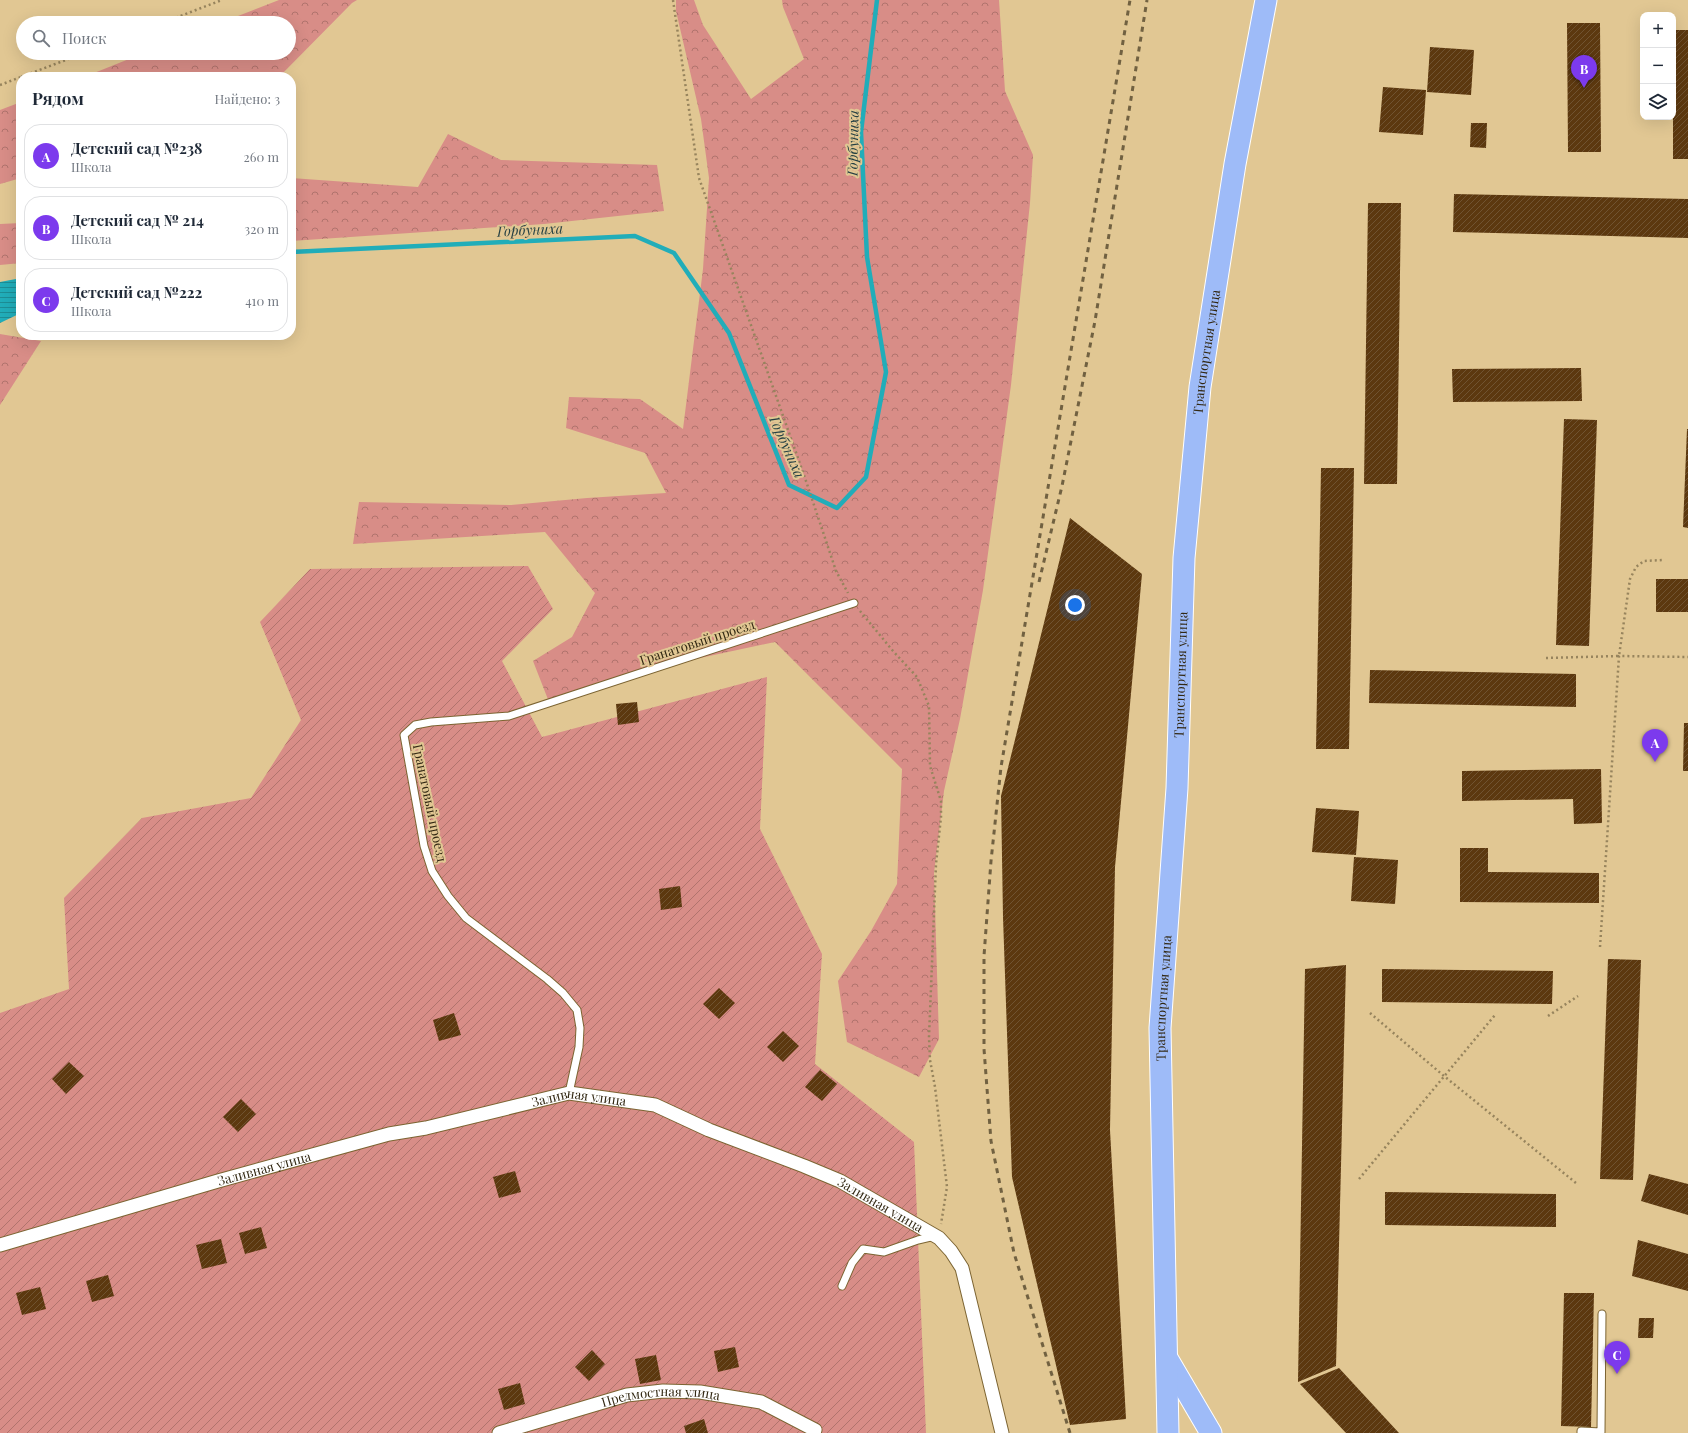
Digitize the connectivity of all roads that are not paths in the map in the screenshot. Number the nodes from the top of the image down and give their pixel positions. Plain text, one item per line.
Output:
1 (1266, 0) edge
2 (854, 603) dead end
3 (569, 1092) junction
4 (935, 1236) junction
5 (0, 1245) edge
6 (842, 1286) dead end
7 (1602, 1314) dead end
8 (1166, 1356) junction
9 (499, 1433) edge
10 (814, 1433) edge
11 (1002, 1433) edge
12 (1168, 1433) edge
13 (1211, 1433) edge
14 (1581, 1433) edge

1 - 8 main road, Транспортная улица
2 - 3 lane, Гранатовый проезд
3 - 4 street, Заливная улица
3 - 5 street, Заливная улица
4 - 6 lane
4 - 11 street, Заливная улица
7 - 14 lane
8 - 12 main road, Транспортная улица
8 - 13 main road
9 - 10 street, Предмостная улица

